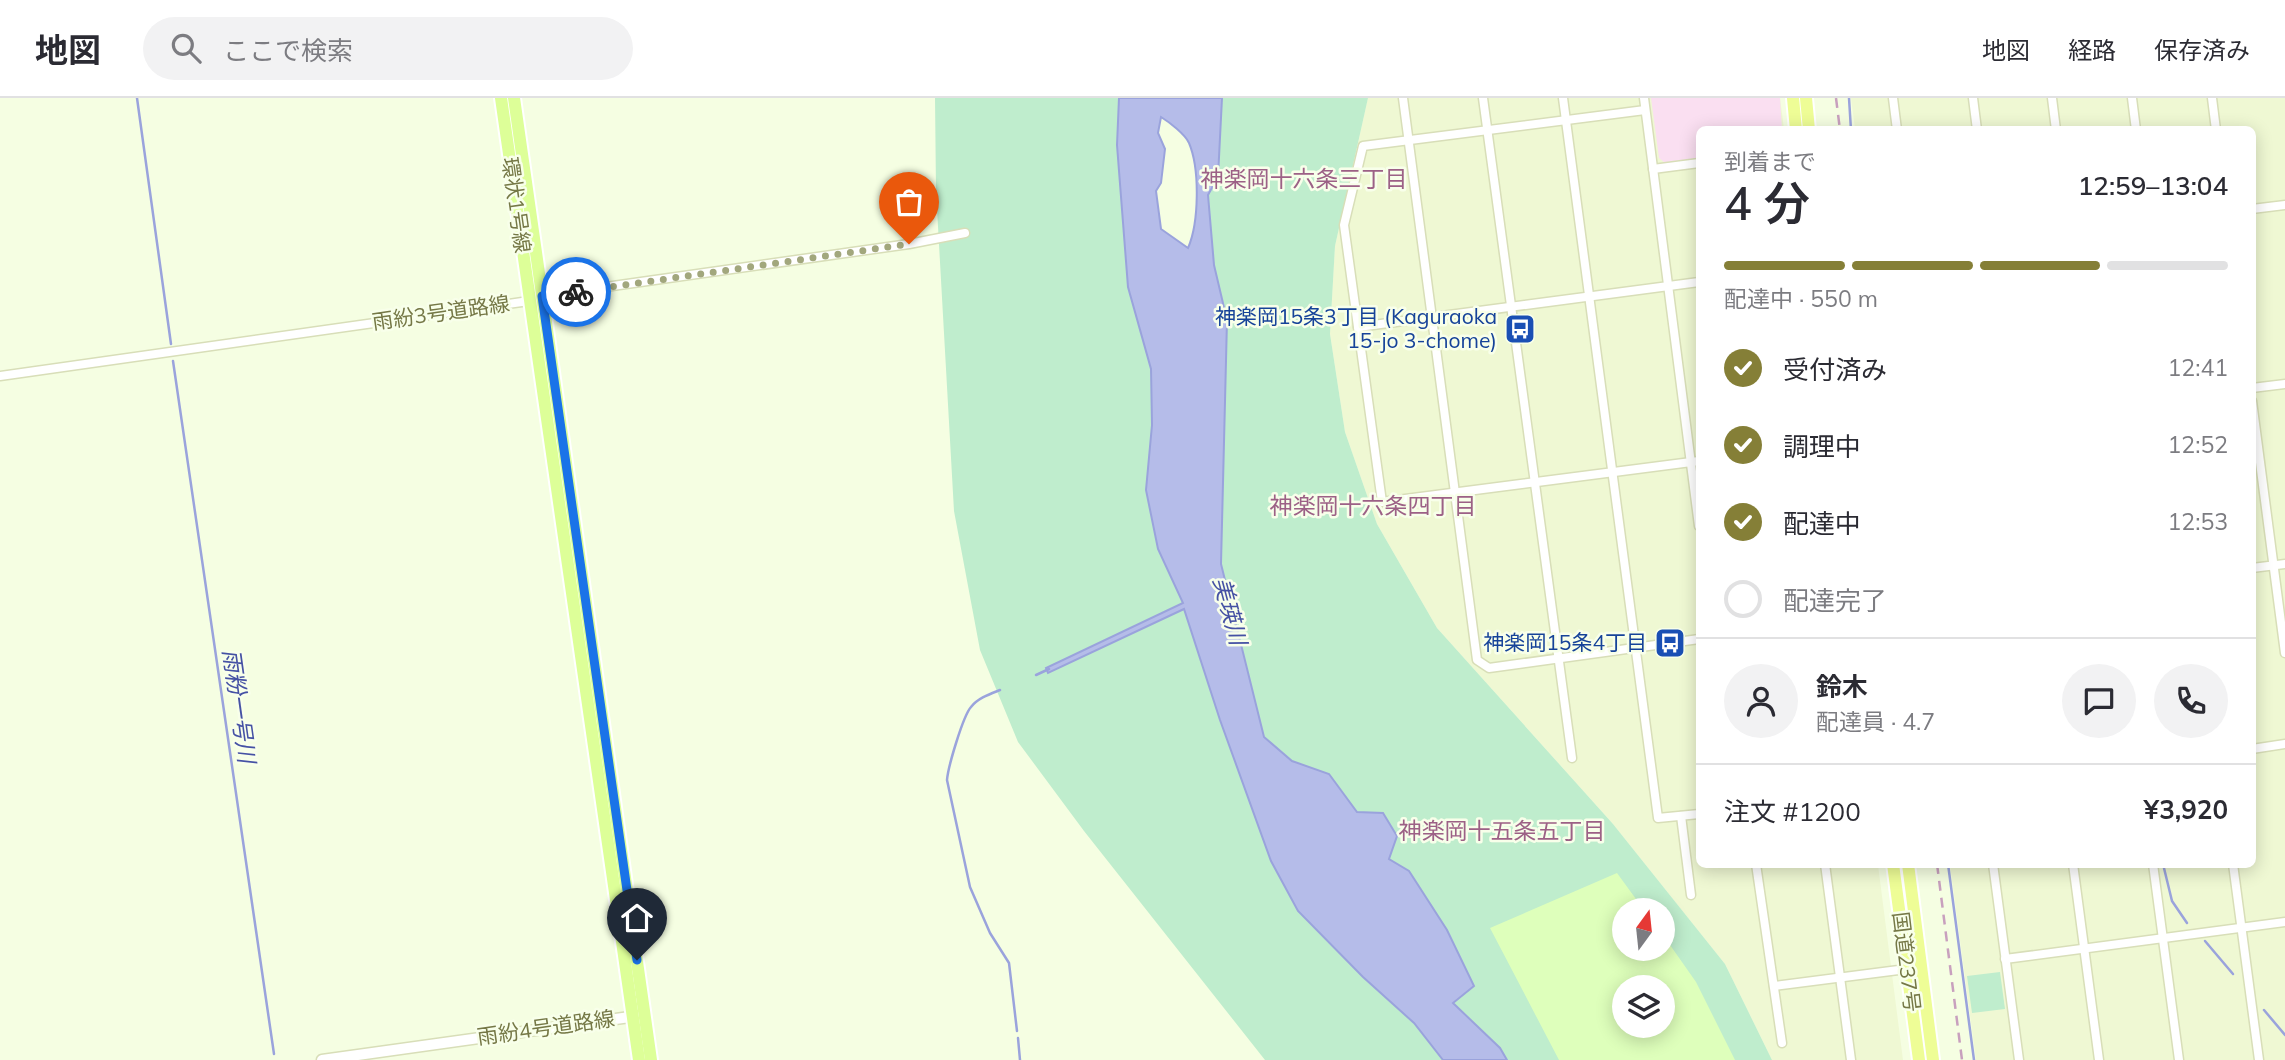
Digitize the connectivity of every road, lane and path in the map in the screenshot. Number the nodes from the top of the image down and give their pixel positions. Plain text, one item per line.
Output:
1 (501, 98) edge
2 (514, 98) edge
3 (1403, 98) edge
4 (1483, 98) edge
5 (1563, 98) edge
6 (1644, 98) edge
7 (1793, 98) edge
8 (1805, 98) edge
9 (1893, 98) edge
10 (1973, 98) edge
11 (2052, 98) edge
12 (2132, 98) edge
13 (2212, 98) edge
14 (1646, 110) junction
15 (1566, 121) junction
16 (1796, 126) edge
17 (1808, 126) edge
18 (1896, 126) edge
19 (1976, 126) edge
20 (2056, 126) edge
21 (2136, 126) edge
22 (2216, 126) edge
23 (1488, 131) junction
24 (1409, 141) junction
25 (1696, 163) edge
26 (1653, 169) junction
27 (2285, 205) edge
28 (2256, 209) edge
29 (965, 233) dead end
30 (1696, 282) edge
31 (1668, 286) junction
32 (1589, 297) junction
33 (536, 299) junction
34 (1510, 307) junction
35 (1432, 316) junction
36 (1358, 327) junction
37 (0, 376) edge
38 (2285, 384) edge
39 (2256, 388) edge
40 (2256, 431) edge
41 (1695, 461) edge
42 (1612, 472) junction
43 (1534, 482) junction
44 (1455, 492) junction
45 (2285, 564) edge
46 (2274, 566) junction
47 (2256, 568) edge
48 (1696, 639) edge
49 (1637, 647) junction
50 (2285, 653) edge
51 (1558, 658) junction
52 (2285, 744) edge
53 (2256, 748) edge
54 (1572, 758) dead end
55 (1696, 814) edge
56 (1681, 816) junction
57 (1757, 868) edge
58 (1826, 868) edge
59 (1894, 868) edge
60 (1909, 868) edge
61 (1994, 868) edge
62 (2074, 868) edge
63 (2154, 868) edge
64 (2234, 868) edge
65 (1690, 895) dead end
66 (2285, 922) edge
67 (2241, 928) junction
68 (2163, 938) junction
69 (2085, 947) junction
70 (2005, 959) junction
71 (1922, 967) junction
72 (1907, 969) junction
73 (1840, 978) junction
74 (1774, 986) junction
75 (639, 1015) junction
76 (1782, 1043) dead end
77 (322, 1060) edge
78 (639, 1060) edge
79 (651, 1060) edge
80 (1850, 1060) edge
81 (1919, 1060) edge
82 (1933, 1060) edge
83 (2019, 1060) edge
84 (2099, 1060) edge
85 (2179, 1060) edge
86 (2259, 1060) edge

1 - 33 main road, 環状1号線
2 - 33 main road, 環状1号線
3 - 24 street
4 - 23 street
5 - 15 street
6 - 14 street
7 - 16 highway
8 - 17 highway
9 - 18 street
10 - 19 street
11 - 20 street
12 - 21 street
13 - 22 street
14 - 15 street
14 - 26 street
15 - 23 street
15 - 32 street
23 - 24 street
23 - 34 street
24 - 35 street
24 - 36 street
25 - 26 street
26 - 31 street
27 - 28 street
29 - 33 street, 雨紛3号道路線
30 - 31 street
31 - 32 street
31 - 41 street
32 - 34 street
32 - 42 street
33 - 37 street, 雨紛3号道路線
33 - 75 main road, 環状1号線
34 - 35 street
34 - 43 street
35 - 36 street
35 - 44 street
36 - 44 street
38 - 39 street
40 - 46 street
41 - 42 street
42 - 43 street
42 - 49 street
43 - 44 street
43 - 51 street
44 - 51 street
45 - 46 street
46 - 47 street
46 - 50 street
48 - 49 street
49 - 51 street
49 - 56 street
51 - 54 street
52 - 53 street
55 - 56 street
56 - 65 street
57 - 74 street
58 - 73 street
59 - 72 highway, 国道237号
60 - 71 highway, 国道237号
61 - 70 street
62 - 69 street
63 - 68 street
64 - 67 street
66 - 67 street
67 - 68 street
67 - 86 street
68 - 69 street
68 - 85 street
69 - 70 street
69 - 84 street
70 - 83 street
71 - 72 street
71 - 82 highway, 国道237号
72 - 73 street
72 - 81 highway, 国道237号
73 - 74 street
73 - 80 street
74 - 76 street
75 - 77 street, 雨紛4号道路線
75 - 78 main road, 環状1号線
75 - 79 main road, 環状1号線

